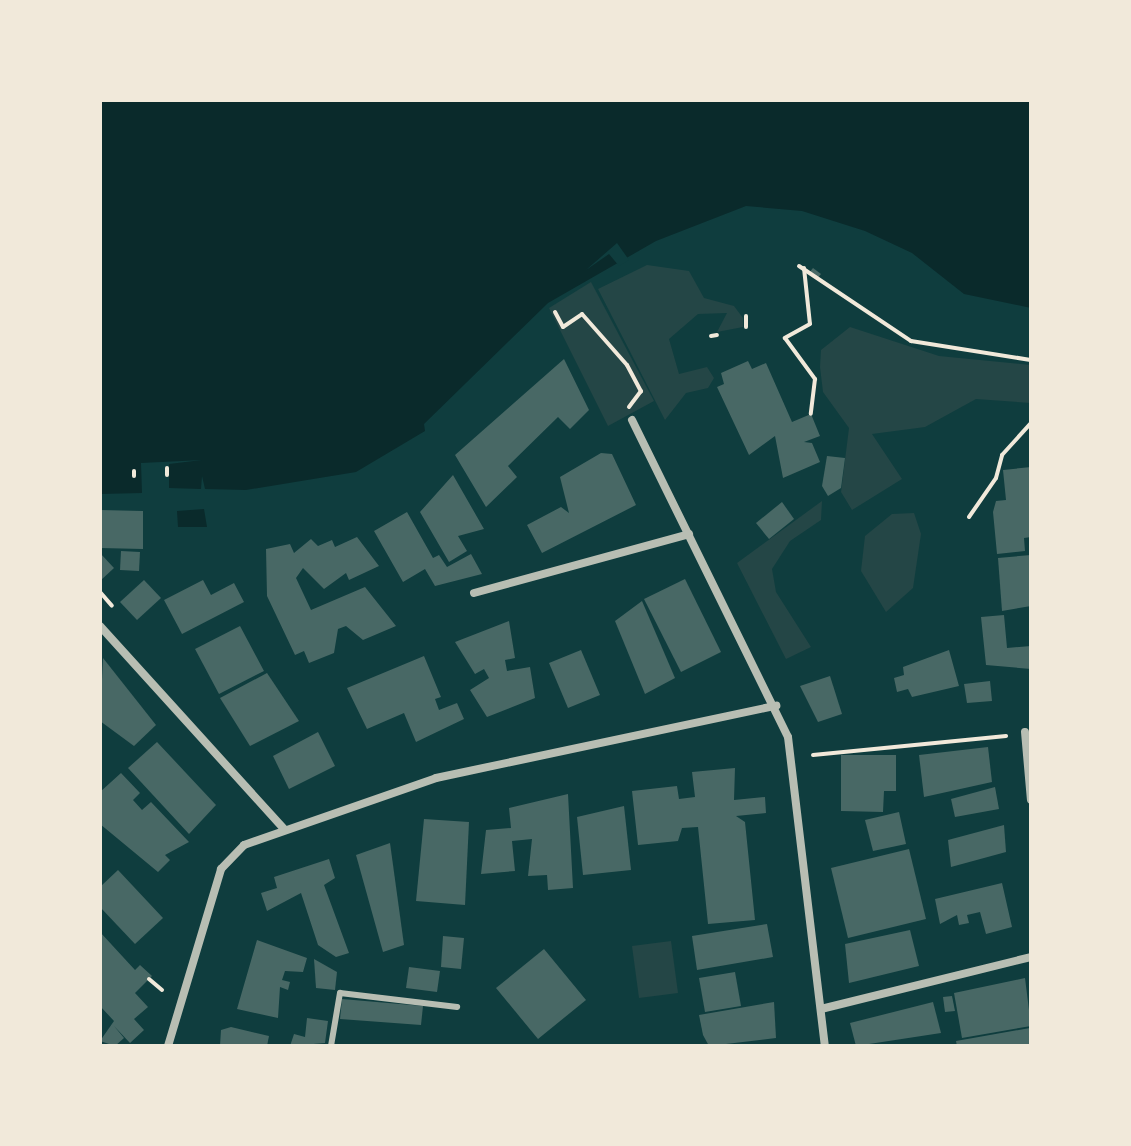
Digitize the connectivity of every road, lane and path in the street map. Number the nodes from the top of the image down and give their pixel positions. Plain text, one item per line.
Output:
1 (555, 312) dead end
2 (746, 316) dead end
3 (746, 327) dead end
4 (1031, 360) edge
5 (641, 391) dead end
6 (811, 414) dead end
7 (632, 420) dead end
8 (1031, 423) edge
9 (167, 468) dead end
10 (167, 475) dead end
11 (969, 517) dead end
12 (689, 534) junction
13 (100, 592) edge
14 (474, 593) dead end
15 (112, 606) dead end
16 (100, 626) edge
17 (776, 706) junction
18 (1025, 732) dead end
19 (1006, 736) dead end
20 (813, 755) dead end
21 (1031, 800) edge
22 (284, 829) junction
23 (1031, 957) edge
24 (149, 979) dead end
25 (160, 989) dead end
26 (457, 1007) dead end
27 (821, 1009) junction
28 (168, 1046) edge
29 (331, 1046) edge
30 (825, 1046) edge

1 - 5 path
2 - 3 path
4 - 6 path
7 - 12 street
8 - 11 path
9 - 10 path
12 - 14 street
12 - 17 street
13 - 15 path
16 - 22 street
17 - 22 street
17 - 27 street
18 - 21 street
19 - 20 path
22 - 28 street
23 - 27 street
24 - 25 path
26 - 29 lane
27 - 30 street

